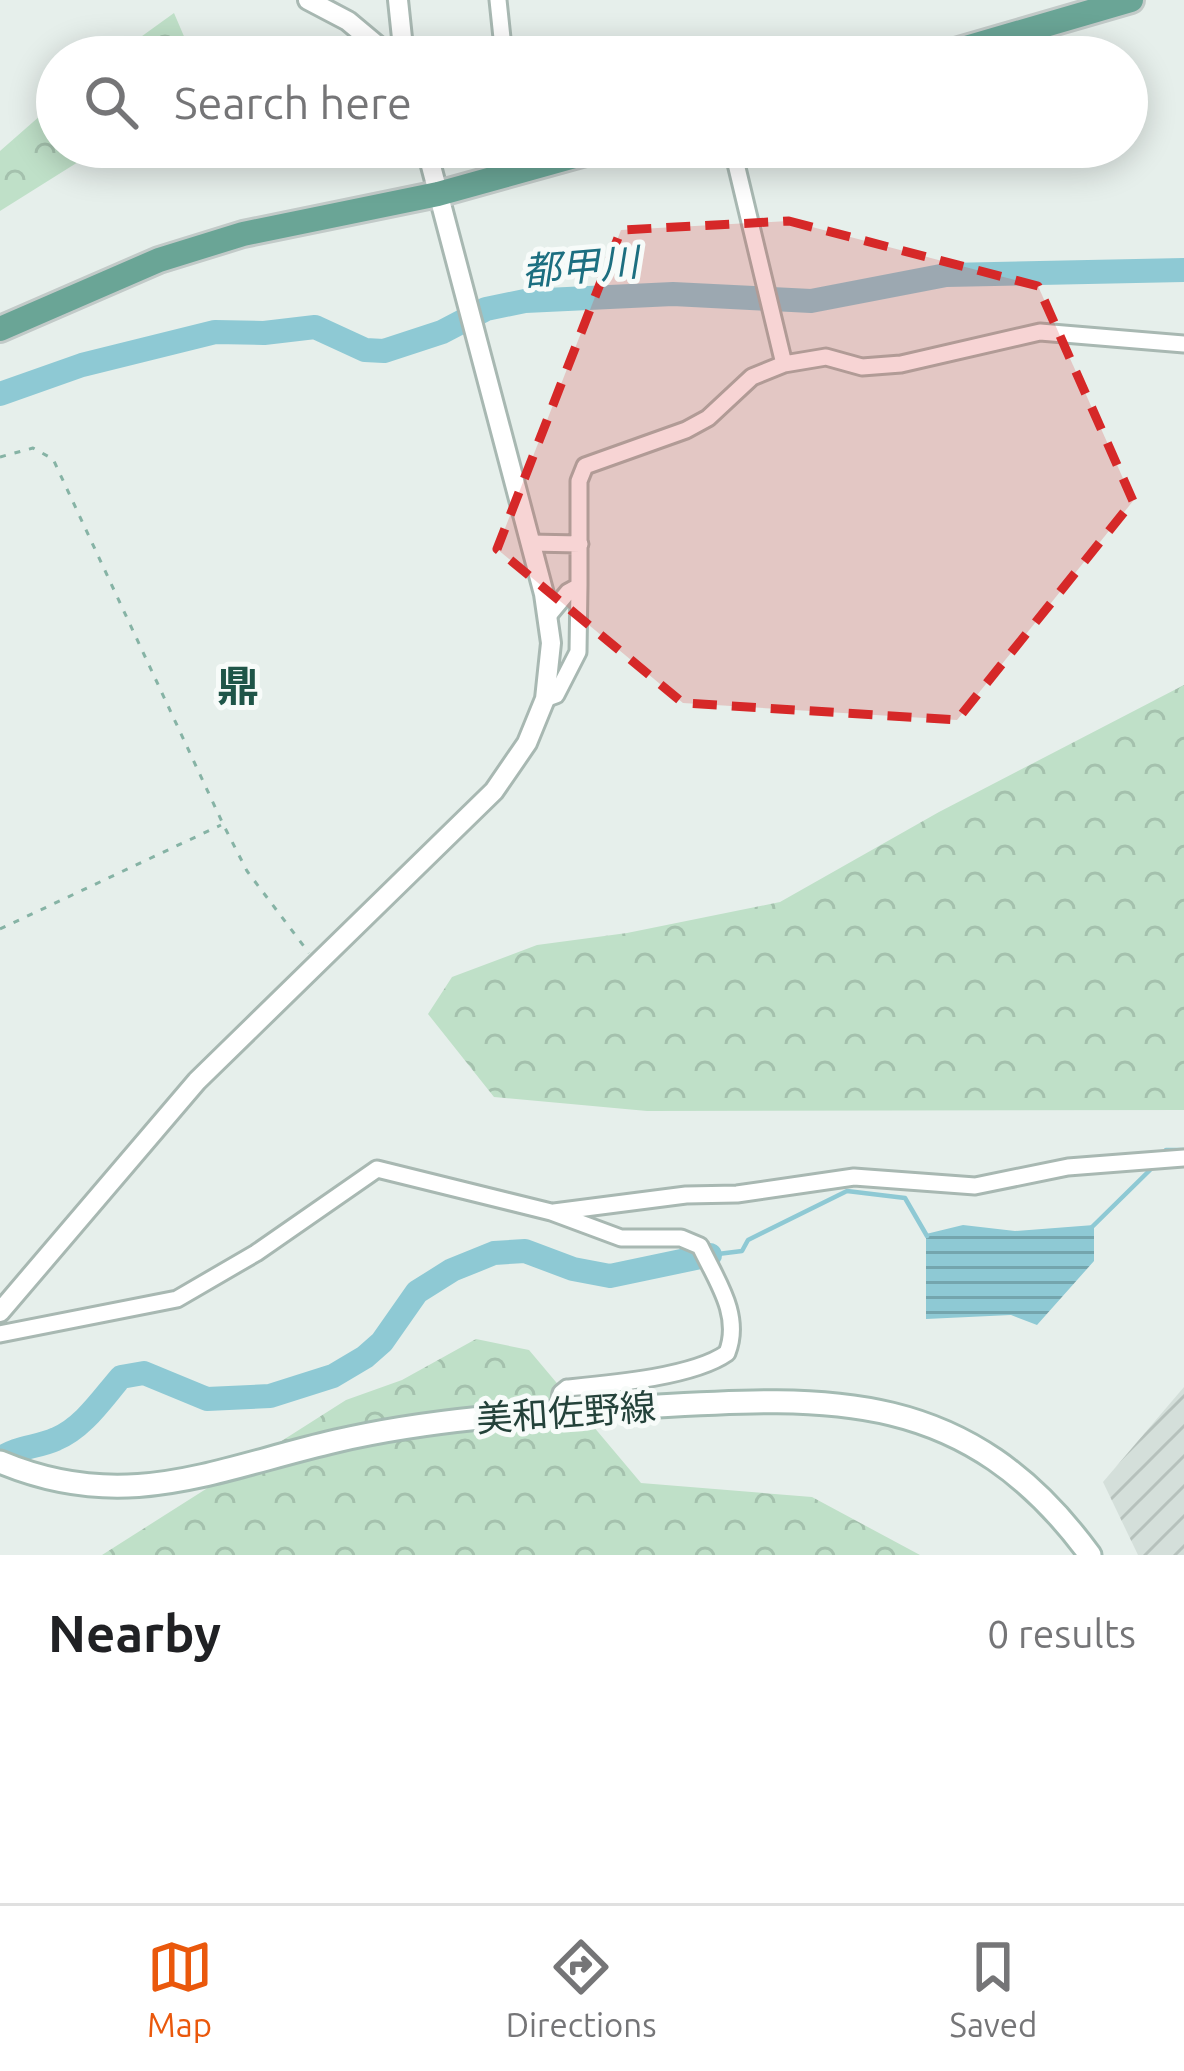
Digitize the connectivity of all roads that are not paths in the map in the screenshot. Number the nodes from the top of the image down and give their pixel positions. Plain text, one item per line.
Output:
1 (308, 0) edge
2 (498, 0) edge
3 (1132, 0) edge
4 (398, 6) edge
5 (366, 35) joint
6 (402, 36) edge
7 (502, 36) edge
8 (1008, 36) edge
9 (431, 168) edge
10 (497, 168) edge
11 (737, 168) edge
12 (438, 194) junction
13 (0, 329) edge
14 (1184, 344) edge
15 (784, 364) junction
16 (530, 543) junction
17 (580, 544) junction
18 (579, 586) junction
19 (548, 616) junction
20 (545, 698) junction
21 (1184, 1159) edge
22 (551, 1212) junction
23 (0, 1312) edge
24 (0, 1334) edge
25 (558, 1412) junction
26 (4, 1464) edge
27 (1090, 1555) edge

1 - 5 street
2 - 7 street
3 - 8 main road
4 - 5 street
4 - 6 street
9 - 12 street
10 - 12 main road
11 - 15 street
12 - 13 main road
12 - 16 street
14 - 15 street
15 - 17 street
16 - 17 street
16 - 19 street
17 - 18 street
18 - 19 street
18 - 20 street
19 - 20 street
20 - 23 street
21 - 22 street
22 - 24 street
22 - 25 street
25 - 26 main road, 美和佐野線
25 - 27 main road, 美和佐野線

